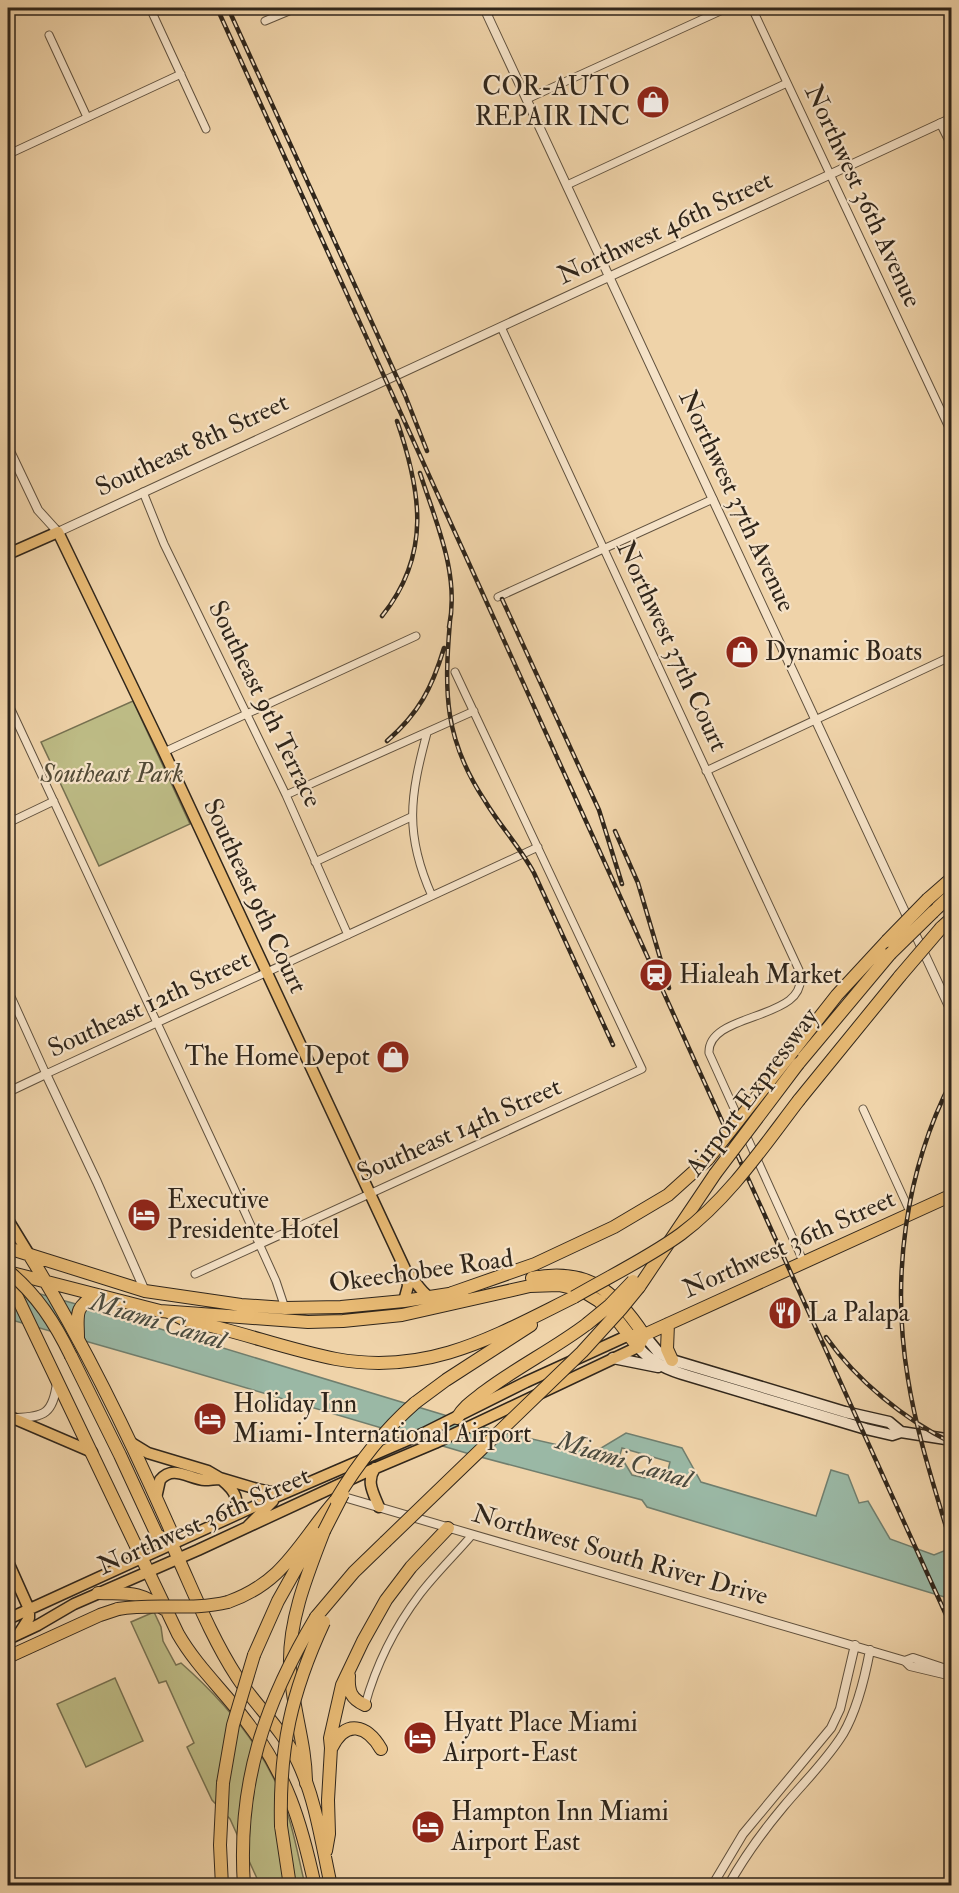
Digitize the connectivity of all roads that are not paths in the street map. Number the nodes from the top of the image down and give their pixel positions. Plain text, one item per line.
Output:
1 (150, 8) edge
2 (296, 8) edge
3 (499, 8) edge
4 (727, 8) edge
5 (752, 8) edge
6 (486, 10) edge
7 (265, 21) dead end
8 (49, 35) dead end
9 (181, 74) junction
10 (787, 83) junction
11 (527, 99) junction
12 (87, 117) junction
13 (951, 118) edge
14 (940, 123) junction
15 (206, 129) dead end
16 (951, 147) edge
17 (8, 153) edge
18 (830, 174) junction
19 (567, 185) junction
20 (610, 276) junction
21 (501, 327) junction
22 (396, 375) joint
23 (951, 434) edge
24 (8, 447) edge
25 (143, 492) junction
26 (713, 499) junction
27 (58, 532) junction
28 (603, 548) junction
29 (8, 554) edge
30 (498, 597) dead end
31 (416, 636) dead end
32 (951, 656) edge
33 (455, 672) dead end
34 (8, 703) edge
35 (474, 711) junction
36 (246, 714) junction
37 (816, 719) junction
38 (427, 733) junction
39 (164, 752) junction
40 (706, 771) junction
41 (286, 795) junction
42 (54, 801) junction
43 (411, 817) junction
44 (8, 823) edge
45 (538, 848) junction
46 (315, 862) junction
47 (951, 878) edge
48 (951, 894) edge
49 (432, 896) junction
50 (951, 918) edge
51 (348, 935) junction
52 (266, 973) junction
53 (8, 990) edge
54 (951, 1012) edge
55 (157, 1024) junction
56 (795, 1058) junction
57 (46, 1074) junction
58 (8, 1092) edge
59 (863, 1109) dead end
60 (369, 1193) junction
61 (951, 1195) edge
62 (911, 1214) junction
63 (8, 1220) edge
64 (8, 1239) edge
65 (259, 1244) junction
66 (11, 1250) edge
67 (30, 1256) junction
68 (804, 1263) junction
69 (406, 1271) junction
70 (195, 1274) dead end
71 (8, 1277) edge
72 (47, 1283) junction
73 (636, 1284) junction
74 (145, 1291) junction
75 (452, 1293) junction
76 (96, 1295) junction
77 (429, 1297) junction
78 (404, 1301) junction
79 (285, 1308) junction
80 (169, 1312) junction
81 (377, 1318) junction
82 (668, 1324) junction
83 (520, 1328) junction
84 (628, 1335) junction
85 (644, 1335) junction
86 (80, 1344) junction
87 (638, 1347) junction
88 (613, 1358) junction
89 (667, 1364) junction
90 (57, 1380) junction
91 (12, 1417) edge
92 (453, 1420) junction
93 (951, 1440) edge
94 (130, 1442) junction
95 (92, 1452) junction
96 (375, 1468) junction
97 (353, 1472) junction
98 (220, 1479) junction
99 (322, 1493) junction
100 (283, 1494) junction
101 (156, 1498) junction
102 (379, 1507) junction
103 (234, 1515) junction
104 (246, 1528) junction
105 (448, 1528) junction
106 (319, 1529) junction
107 (472, 1535) junction
108 (172, 1544) junction
109 (141, 1558) junction
110 (178, 1558) junction
111 (8, 1562) edge
112 (147, 1571) junction
113 (98, 1593) junction
114 (29, 1609) junction
115 (165, 1609) junction
116 (8, 1619) edge
117 (320, 1620) junction
118 (13, 1637) edge
119 (855, 1646) junction
120 (870, 1650) junction
121 (8, 1657) edge
122 (905, 1661) junction
123 (951, 1671) edge
124 (349, 1675) junction
125 (951, 1676) edge
126 (365, 1706) joint
127 (332, 1748) junction
128 (381, 1749) dead end
129 (805, 1759) junction
130 (816, 1768) junction
131 (306, 1783) junction
132 (325, 1857) junction
133 (222, 1886) edge
134 (244, 1886) edge
135 (290, 1886) edge
136 (315, 1886) edge
137 (331, 1886) edge
138 (712, 1886) edge
139 (728, 1886) edge

1 - 9 street
2 - 7 street
3 - 6 street
4 - 11 street
5 - 10 street, Northwest 36th Avenue
6 - 11 street, Northwest 37th Avenue
8 - 12 street
9 - 12 street
9 - 15 street
10 - 18 street, Northwest 36th Avenue
10 - 19 street
11 - 19 street, Northwest 37th Avenue
12 - 17 street
13 - 14 street, Northwest 46th Street
14 - 16 street
14 - 18 street, Northwest 46th Street
18 - 20 street, Northwest 46th Street
18 - 23 street, Northwest 36th Avenue
19 - 20 street, Northwest 37th Avenue
20 - 21 street, Northwest 46th Street
20 - 26 street, Northwest 37th Avenue
21 - 22 street, Northwest 46th Street
21 - 28 street, Northwest 37th Court
22 - 25 street, Southeast 8th Street
24 - 27 street, Southeast 9th Court
25 - 27 street, Southeast 8th Street
25 - 36 street, Southeast 9th Terrace
26 - 28 street
26 - 37 street, Northwest 37th Avenue
27 - 29 main road, Southeast 8th Street
27 - 39 main road, Southeast 9th Court
28 - 30 street
28 - 40 street, Northwest 37th Court
31 - 36 street
32 - 37 street
33 - 35 street
34 - 42 street
35 - 38 street
35 - 45 street
36 - 39 street
36 - 41 street, Southeast 9th Terrace
37 - 40 street
37 - 54 street, Northwest 37th Avenue
38 - 41 street
38 - 43 street
39 - 52 main road, Southeast 9th Court
40 - 68 street, Northwest 37th Court
41 - 46 street, Southeast 9th Terrace
42 - 44 street
42 - 55 street
43 - 46 street
43 - 49 street
45 - 49 street, Southeast 12th Street
45 - 60 street, Southeast 14th Street
46 - 51 street, Southeast 9th Terrace
47 - 56 highway, bridge
48 - 56 highway, Airport Expressway, bridge
49 - 51 street, Southeast 12th Street
50 - 83 highway, Airport Expressway, bridge
51 - 52 street, Southeast 12th Street
52 - 55 street, Southeast 12th Street
52 - 60 main road, Southeast 9th Court
53 - 57 street
55 - 57 street, Southeast 12th Street
55 - 65 street
56 - 73 highway, Airport Expressway, bridge
56 - 75 highway, bridge
57 - 58 street, Southeast 12th Street
57 - 74 street
59 - 62 street
60 - 65 street, Southeast 14th Street
60 - 69 main road, Southeast 9th Court
61 - 62 highway, Northwest 36th Street
62 - 68 highway, Northwest 36th Street
63 - 67 main road
64 - 66 highway
65 - 70 street, Southeast 14th Street
65 - 79 street
66 - 67 highway, Okeechobee Road
66 - 72 highway
67 - 72 highway
67 - 74 highway, Okeechobee Road
68 - 82 highway, Northwest 36th Street
69 - 77 main road, Southeast 9th Court
69 - 78 main road, Southeast 9th Court
71 - 72 highway, Okeechobee Road
71 - 90 highway
71 - 108 highway, bridge
72 - 76 highway, Okeechobee Road
72 - 86 highway
73 - 92 highway, bridge
73 - 117 highway, Airport Expressway, bridge
74 - 79 highway, Okeechobee Road
75 - 77 highway, Okeechobee Road
75 - 85 highway, Okeechobee Road
76 - 80 highway, Okeechobee Road
76 - 86 highway
77 - 78 highway, Okeechobee Road
78 - 79 highway, Okeechobee Road
78 - 81 highway
80 - 81 highway, Okeechobee Road
80 - 83 highway
81 - 84 highway, Okeechobee Road
82 - 85 highway, Northwest 36th Street
82 - 89 highway
83 - 97 highway, bridge
84 - 85 main road, Northwest 36th Street
84 - 87 highway, Okeechobee Road
84 - 92 main road, Northwest 36th Street
85 - 87 highway
85 - 89 main road
86 - 94 highway
87 - 88 main road, Northwest 36th Street
87 - 89 main road
88 - 89 main road
88 - 96 main road, Northwest 36th Street
89 - 93 main road
90 - 91 street
90 - 95 highway
91 - 95 main road
92 - 100 main road, Northwest 36th Street
94 - 98 main road
94 - 101 highway
95 - 109 highway
96 - 99 main road, Northwest 36th Street
96 - 102 main road
97 - 106 highway, bridge
97 - 106 highway, bridge
98 - 100 main road
98 - 101 main road
98 - 103 main road
99 - 100 main road
99 - 102 street, Northwest South River Drive
99 - 104 main road, Northwest 36th Street
100 - 103 main road, Northwest 36th Street
100 - 104 main road
101 - 108 highway
102 - 105 street, Northwest South River Drive
103 - 108 main road, Northwest 36th Street
104 - 110 main road, Northwest 36th Street
105 - 107 street, Northwest South River Drive
105 - 124 highway
106 - 121 highway, bridge
106 - 131 highway
106 - 133 highway, bridge
107 - 119 street, Northwest South River Drive
107 - 126 street
108 - 109 main road, Northwest 36th Street
108 - 110 highway
109 - 112 highway
109 - 114 main road, Northwest 36th Street
110 - 112 main road, Northwest 36th Street
110 - 131 highway
111 - 114 main road
112 - 113 main road, Northwest 36th Street
112 - 115 highway
113 - 115 highway
113 - 118 main road, Northwest 36th Street
114 - 116 main road, Northwest 36th Street
114 - 118 main road
115 - 136 highway
117 - 134 highway, Airport Expressway, bridge
117 - 135 highway, bridge
119 - 120 street, Northwest South River Drive
119 - 129 street
120 - 122 street, Northwest South River Drive
120 - 130 street
122 - 123 street, Northwest South River Drive
122 - 125 street, Northwest South River Drive
124 - 126 highway
124 - 127 highway
127 - 128 highway
127 - 132 highway
129 - 130 street
129 - 138 street
130 - 139 street
131 - 132 highway
132 - 137 highway

